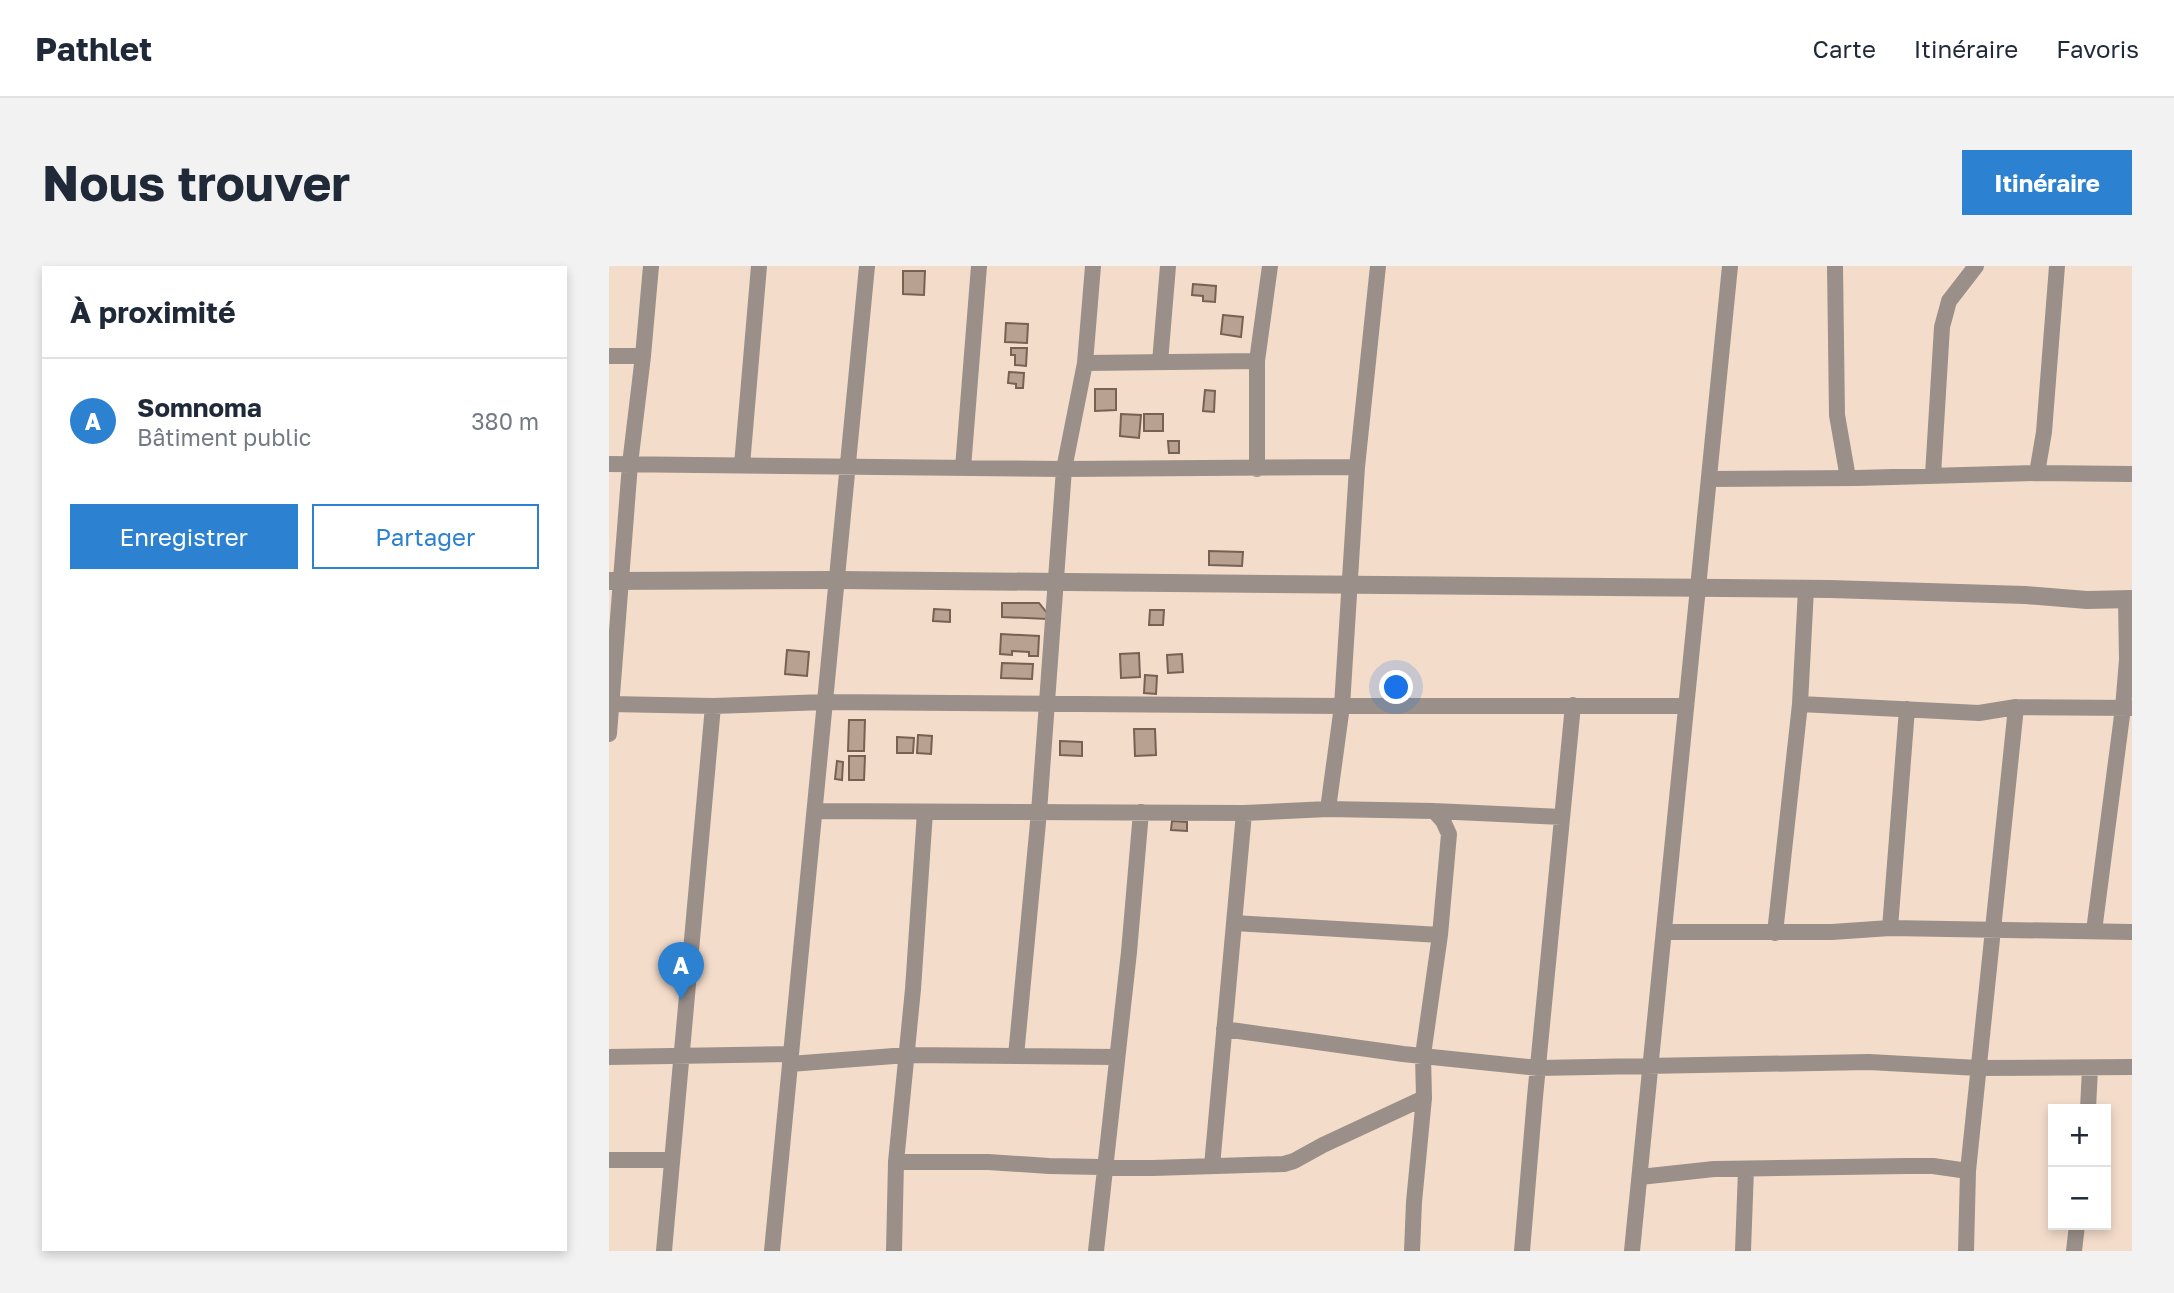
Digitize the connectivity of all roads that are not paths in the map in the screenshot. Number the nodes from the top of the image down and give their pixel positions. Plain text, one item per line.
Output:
1 (651, 266) edge
2 (759, 266) edge
3 (867, 266) edge
4 (979, 266) edge
5 (1093, 266) edge
6 (1168, 266) edge
7 (1270, 266) edge
8 (1378, 266) edge
9 (1730, 266) edge
10 (1835, 266) edge
11 (1976, 266) edge
12 (2057, 266) edge
13 (609, 356) edge
14 (643, 356) junction
15 (1257, 361) junction
16 (1160, 362) junction
17 (1085, 363) junction
18 (609, 464) edge
19 (630, 464) junction
20 (742, 465) junction
21 (848, 466) junction
22 (1357, 467) junction
23 (963, 468) junction
24 (1064, 469) junction
25 (1257, 469) junction
26 (2037, 473) junction
27 (2132, 474) edge
28 (1933, 475) junction
29 (1848, 478) junction
30 (1709, 479) junction
31 (837, 580) junction
32 (615, 581) edge
33 (1057, 582) junction
34 (1351, 585) junction
35 (1697, 588) junction
36 (1806, 589) junction
37 (2129, 599) edge
38 (825, 702) junction
39 (1047, 703) junction
40 (611, 704) edge
41 (1800, 704) junction
42 (1573, 705) junction
43 (713, 706) junction
44 (1342, 706) junction
45 (1686, 706) junction
46 (2016, 707) junction
47 (2128, 708) edge
48 (1907, 709) junction
49 (609, 734) edge
50 (1328, 809) junction
51 (816, 811) junction
52 (1434, 811) junction
53 (925, 812) junction
54 (1039, 812) junction
55 (1141, 813) junction
56 (1244, 813) junction
57 (1562, 817) junction
58 (1234, 923) junction
59 (1890, 928) junction
60 (1992, 929) junction
61 (1664, 932) junction
62 (2094, 932) junction
63 (2132, 932) edge
64 (1776, 933) junction
65 (1440, 935) junction
66 (1224, 1029) junction
67 (907, 1055) junction
68 (1423, 1055) junction
69 (683, 1056) junction
70 (1016, 1056) junction
71 (609, 1057) edge
72 (1116, 1057) junction
73 (791, 1059) junction
74 (1650, 1066) junction
75 (2132, 1067) edge
76 (1538, 1068) junction
77 (1978, 1068) junction
78 (2090, 1068) junction
79 (1424, 1098) junction
80 (2088, 1104) edge
81 (609, 1160) edge
82 (673, 1160) junction
83 (896, 1163) junction
84 (1212, 1166) junction
85 (1104, 1167) junction
86 (1746, 1169) junction
87 (1968, 1171) junction
88 (1640, 1177) junction
89 (2076, 1230) edge
90 (664, 1251) edge
91 (772, 1251) edge
92 (894, 1251) edge
93 (1096, 1251) edge
94 (1412, 1251) edge
95 (1522, 1251) edge
96 (1632, 1251) edge
97 (1743, 1251) edge
98 (1966, 1251) edge
99 (2074, 1251) edge

1 - 14 street
2 - 20 street
3 - 21 street
4 - 23 street
5 - 17 street
6 - 16 street
7 - 15 street
8 - 22 street
9 - 30 street
10 - 29 street
11 - 28 street
12 - 26 street
13 - 14 street
14 - 19 street
15 - 16 street
15 - 25 street
16 - 17 street
17 - 24 street
18 - 19 street
19 - 20 street
19 - 32 street
20 - 21 street
21 - 23 street
21 - 31 street
22 - 25 street
22 - 34 street
23 - 24 street
24 - 25 street
24 - 33 street
26 - 27 street
26 - 28 street
28 - 29 street
29 - 30 street
30 - 35 street
31 - 32 street
31 - 33 street
31 - 38 street
32 - 40 street
33 - 34 street
33 - 39 street
34 - 35 street
34 - 44 street
35 - 36 street
35 - 45 street
36 - 37 street
36 - 41 street
37 - 47 street
38 - 39 street
38 - 43 street
38 - 51 street
39 - 44 street
39 - 54 street
40 - 43 street
40 - 49 street
41 - 48 street
41 - 64 street
42 - 44 street
42 - 45 street
42 - 57 street
43 - 69 street
44 - 50 street
45 - 61 street
46 - 47 street
46 - 48 street
46 - 60 street
47 - 62 street
48 - 59 street
50 - 52 street
50 - 56 street
51 - 53 street
51 - 73 street
52 - 57 street
52 - 65 street
53 - 54 street
53 - 67 street
54 - 55 street
54 - 70 street
55 - 56 street
55 - 72 street
56 - 58 street
57 - 76 street
58 - 65 street
58 - 66 street
59 - 60 street
59 - 64 street
60 - 62 street
60 - 77 street
61 - 64 street
61 - 74 street
62 - 63 street
65 - 68 street
66 - 68 street
66 - 84 street
67 - 70 street
67 - 73 street
67 - 83 street
68 - 76 street
68 - 79 street
69 - 71 street
69 - 73 street
69 - 82 street
70 - 72 street
72 - 85 street
73 - 91 street
74 - 76 street
74 - 77 street
74 - 88 street
75 - 78 street
76 - 95 street
77 - 78 street
77 - 87 street
78 - 80 street
79 - 84 street
79 - 94 street
81 - 82 street
82 - 90 street
83 - 85 street
83 - 92 street
84 - 85 street
85 - 93 street
86 - 87 street
86 - 88 street
86 - 97 street
87 - 98 street
88 - 96 street
89 - 99 street

